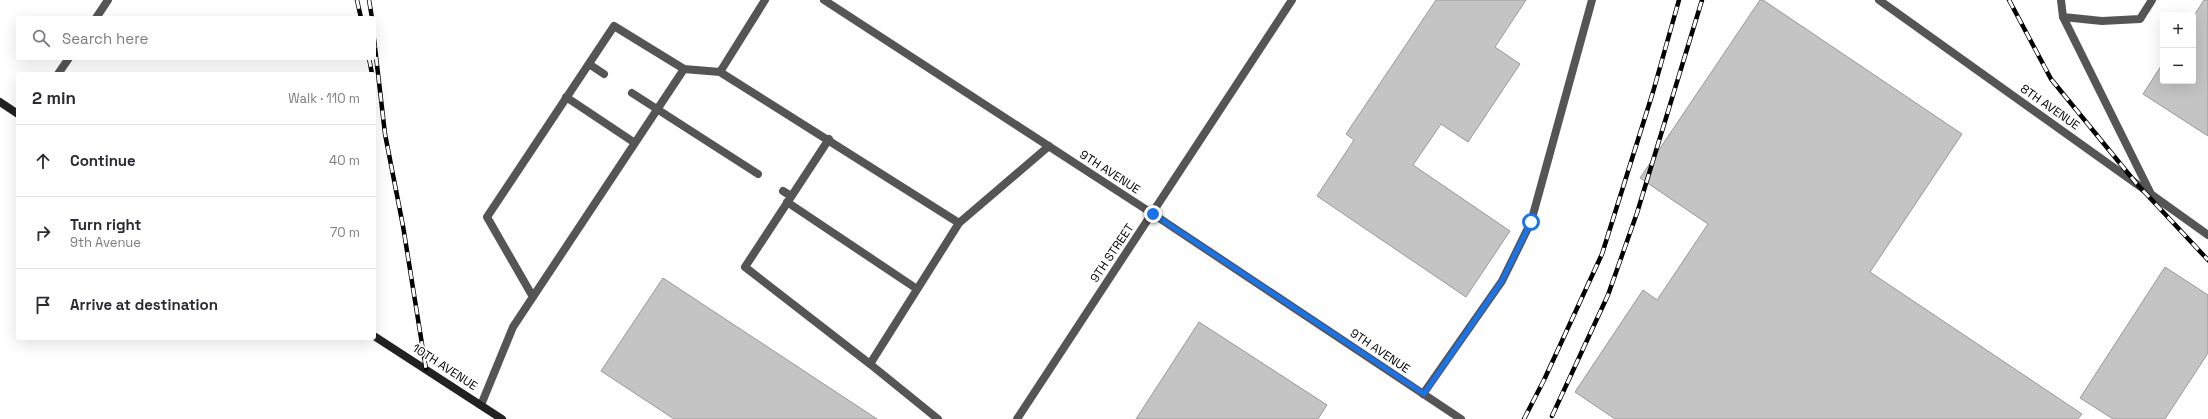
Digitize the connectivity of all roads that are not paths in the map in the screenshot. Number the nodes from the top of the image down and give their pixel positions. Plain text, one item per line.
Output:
1 (108, 0) edge
2 (765, 0) edge
3 (824, 0) edge
4 (1292, 0) edge
5 (1592, 0) edge
6 (1879, 0) edge
7 (2152, 0) edge
8 (2063, 2) edge
9 (97, 16) edge
10 (2063, 17) junction
11 (68, 60) edge
12 (589, 64) junction
13 (684, 69) junction
14 (59, 72) edge
15 (720, 72) junction
16 (604, 74) dead end
17 (632, 93) dead end
18 (566, 97) junction
19 (0, 102) edge
20 (658, 109) junction
21 (16, 113) edge
22 (829, 139) junction
23 (635, 143) junction
24 (1049, 146) junction
25 (758, 174) dead end
26 (783, 191) dead end
27 (2151, 194) junction
28 (789, 199) junction
29 (1153, 214) junction
30 (959, 223) junction
31 (2208, 235) edge
32 (917, 289) junction
33 (533, 297) junction
34 (376, 337) edge
35 (870, 364) junction
36 (1424, 394) junction
37 (481, 405) junction
38 (502, 419) edge
39 (938, 419) edge
40 (1017, 419) edge
41 (1462, 419) edge

1 - 9 street
2 - 15 street
3 - 24 street, 9TH AVENUE
4 - 29 street, 9TH STREET
5 - 36 street
6 - 27 street, 8TH AVENUE
7 - 10 street
8 - 10 street
10 - 27 street
11 - 14 street
12 - 13 street
12 - 16 street
12 - 18 street
13 - 15 street
13 - 20 street
15 - 22 street
17 - 20 street
18 - 23 street
18 - 33 street
19 - 21 main road
20 - 23 street
20 - 25 street
22 - 28 street
22 - 30 street
23 - 33 street
24 - 29 street, 9TH AVENUE
24 - 30 street
26 - 28 street
27 - 31 street, 8TH AVENUE
28 - 32 street
28 - 35 street
29 - 36 street, 9TH AVENUE
29 - 40 street, 9TH STREET
30 - 32 street
32 - 35 street
33 - 37 street
34 - 37 main road, 10TH AVENUE
35 - 39 street
36 - 41 street, 9TH AVENUE
37 - 38 main road, 10TH AVENUE

